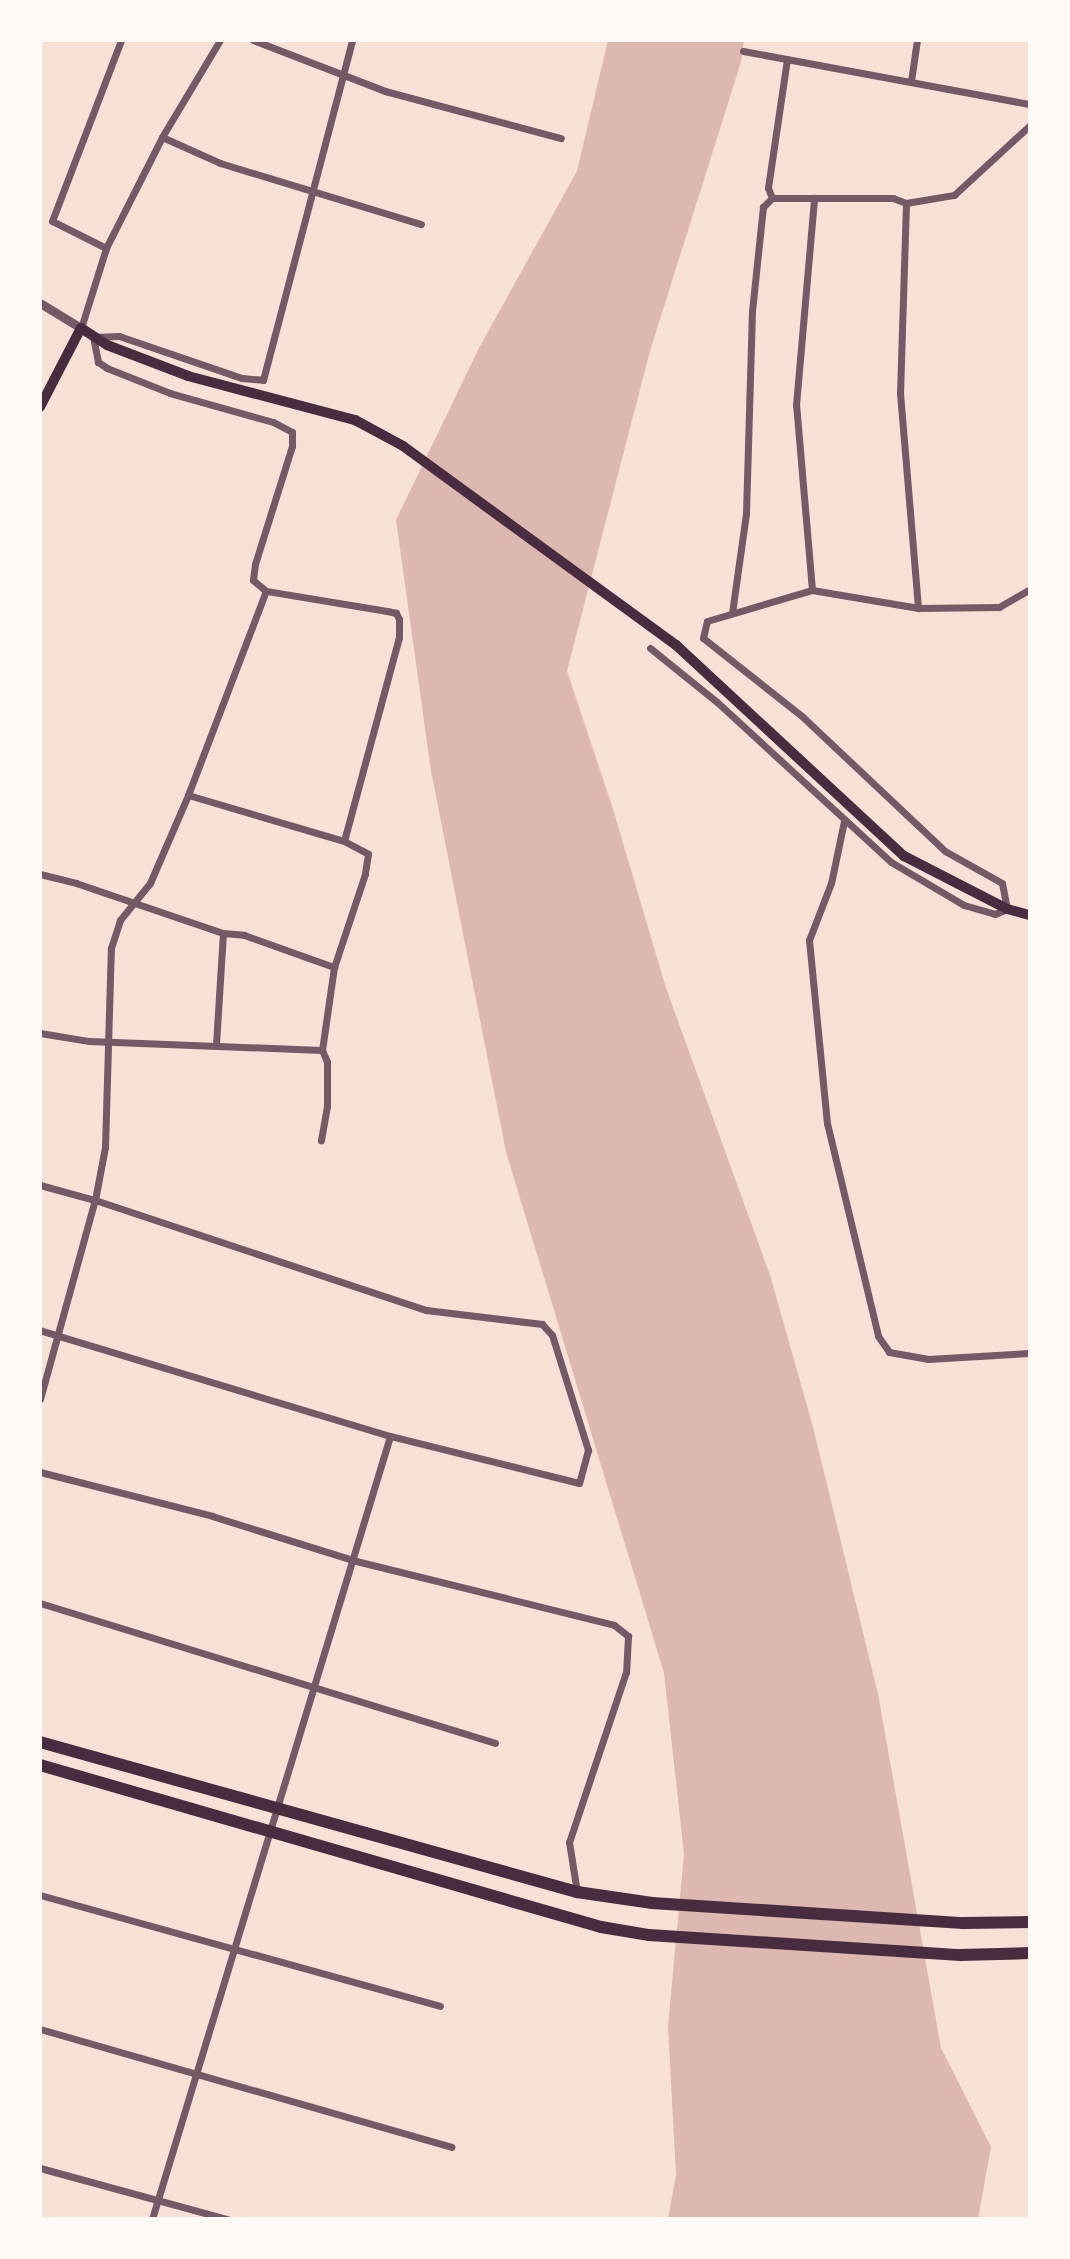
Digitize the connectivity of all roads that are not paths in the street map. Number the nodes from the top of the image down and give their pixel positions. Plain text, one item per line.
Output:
1 (121, 40) edge
2 (220, 40) edge
3 (253, 40) edge
4 (352, 40) edge
5 (916, 40) edge
6 (743, 51) dead end
7 (787, 59) junction
8 (343, 76) junction
9 (911, 81) junction
10 (1030, 104) edge
11 (1030, 125) edge
12 (162, 137) junction
13 (561, 138) dead end
14 (311, 192) junction
15 (772, 198) junction
16 (814, 198) junction
17 (906, 203) junction
18 (421, 224) dead end
19 (106, 248) junction
20 (40, 303) edge
21 (81, 328) junction
22 (93, 337) junction
23 (40, 407) edge
24 (1030, 589) edge
25 (812, 590) junction
26 (266, 591) junction
27 (918, 608) junction
28 (732, 613) junction
29 (650, 649) dead end
30 (188, 795) junction
31 (844, 821) junction
32 (344, 841) junction
33 (40, 874) edge
34 (134, 902) junction
35 (1007, 909) junction
36 (1030, 915) edge
37 (223, 933) junction
38 (334, 967) junction
39 (40, 1032) edge
40 (110, 1041) junction
41 (216, 1044) junction
42 (322, 1050) junction
43 (321, 1139) dead end
44 (40, 1185) edge
45 (95, 1200) junction
46 (40, 1330) edge
47 (58, 1335) junction
48 (1030, 1353) edge
49 (40, 1399) edge
50 (390, 1436) junction
51 (40, 1472) edge
52 (352, 1560) junction
53 (40, 1603) edge
54 (313, 1688) junction
55 (40, 1742) edge
56 (495, 1743) dead end
57 (40, 1765) edge
58 (278, 1809) junction
59 (271, 1831) junction
60 (577, 1892) junction
61 (40, 1895) edge
62 (1030, 1922) edge
63 (234, 1949) junction
64 (1030, 1953) edge
65 (440, 2006) dead end
66 (40, 2029) edge
67 (194, 2075) junction
68 (451, 2147) dead end
69 (40, 2168) edge
70 (157, 2199) junction
71 (152, 2219) edge
72 (227, 2219) edge

1 - 19 street
2 - 12 street
3 - 8 street
4 - 8 street
5 - 9 street
6 - 7 street
7 - 9 street
7 - 15 street
8 - 13 street
8 - 14 street
9 - 10 street
11 - 17 street
12 - 14 street
12 - 19 street
14 - 18 street
14 - 22 street
15 - 16 street
15 - 28 street
16 - 17 street
16 - 25 street
17 - 27 street
19 - 21 street
20 - 21 street
21 - 22 main road
21 - 23 main road
22 - 26 street
22 - 35 main road
24 - 27 street
25 - 27 street
25 - 28 street
26 - 30 street
26 - 32 street
28 - 35 street
29 - 31 street
30 - 32 street
30 - 34 street
31 - 35 street
31 - 48 street
32 - 38 street
33 - 34 street
34 - 37 street
34 - 40 street
35 - 36 main road
37 - 38 street
37 - 41 street
38 - 42 street
39 - 40 street
40 - 41 street
40 - 45 street
41 - 42 street
42 - 43 street
44 - 45 street
45 - 47 street
45 - 50 street
46 - 47 street
47 - 49 street
47 - 50 street
50 - 52 street
51 - 52 street
52 - 54 street
52 - 60 street
53 - 54 street
54 - 56 street
54 - 58 street
55 - 58 main road
57 - 59 main road
58 - 59 street
58 - 60 main road
59 - 63 street
59 - 64 main road
60 - 62 main road
61 - 63 street
63 - 65 street
63 - 67 street
66 - 67 street
67 - 68 street
67 - 70 street
69 - 70 street
70 - 71 street
70 - 72 street

